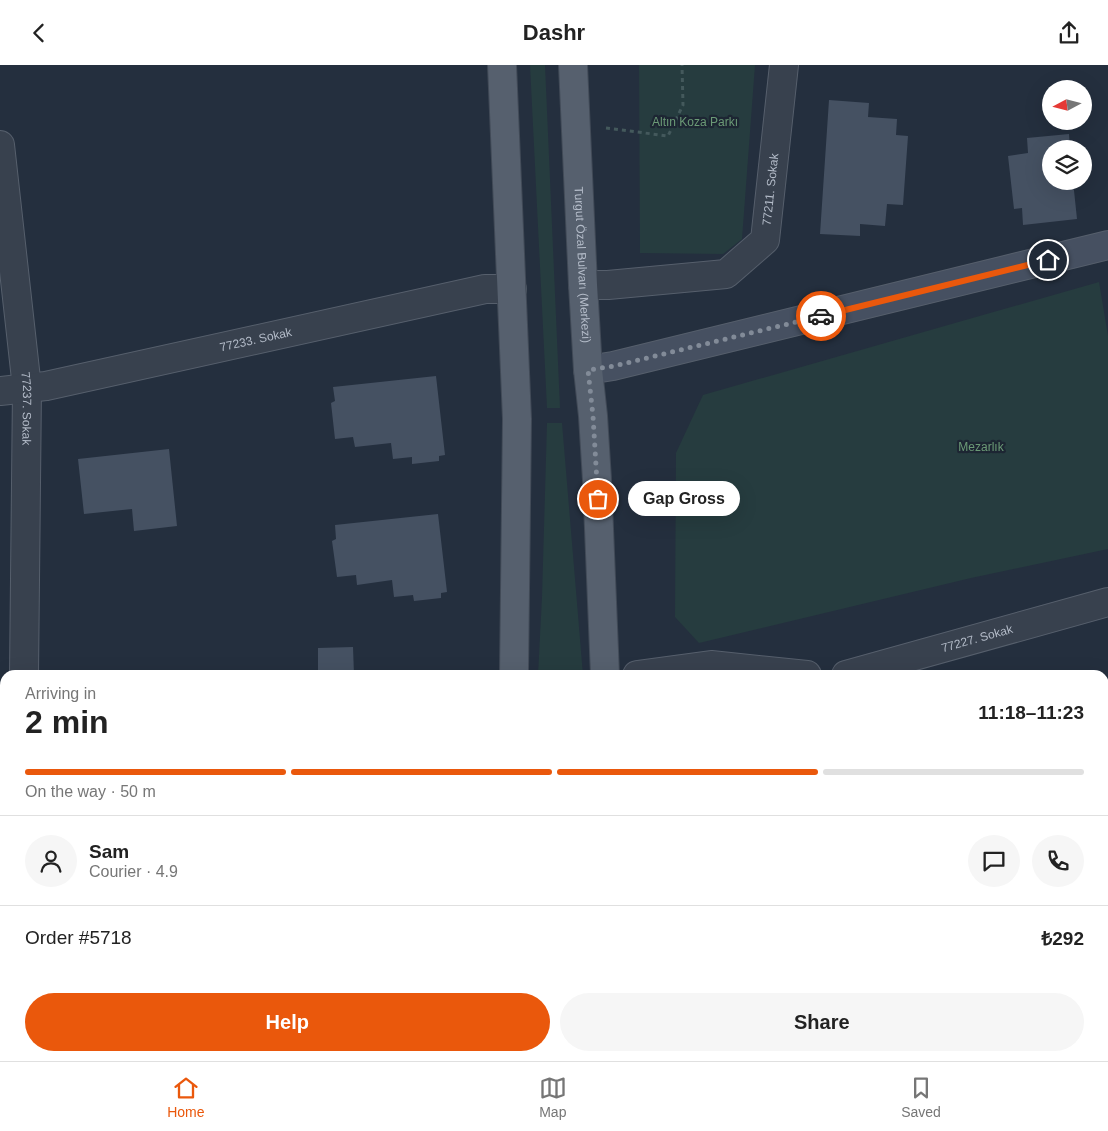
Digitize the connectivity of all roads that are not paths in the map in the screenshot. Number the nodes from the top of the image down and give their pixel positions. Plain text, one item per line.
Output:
1 (502, 65) edge
2 (573, 65) edge
3 (784, 65) edge
4 (0, 145) edge
5 (1108, 245) edge
6 (583, 285) junction
7 (512, 289) junction
8 (588, 370) junction
9 (27, 388) junction
10 (0, 391) edge
11 (1108, 602) edge
12 (24, 670) edge
13 (514, 670) edge
14 (605, 670) edge
15 (674, 670) edge
16 (759, 670) edge
17 (864, 670) edge

1 - 7 main road
2 - 6 main road, Turgut Özal Bulvarı (Merkezi)
3 - 6 street, 77211. Sokak
4 - 9 street, 77237. Sokak
5 - 8 main road
6 - 8 main road, Turgut Özal Bulvarı (Merkezi)
7 - 9 street, 77233. Sokak
7 - 13 main road
8 - 14 main road, Turgut Özal Bulvarı (Merkezi)
9 - 10 street, 77233. Sokak
9 - 12 street, 77237. Sokak
11 - 17 street, 77227. Sokak
15 - 16 street

